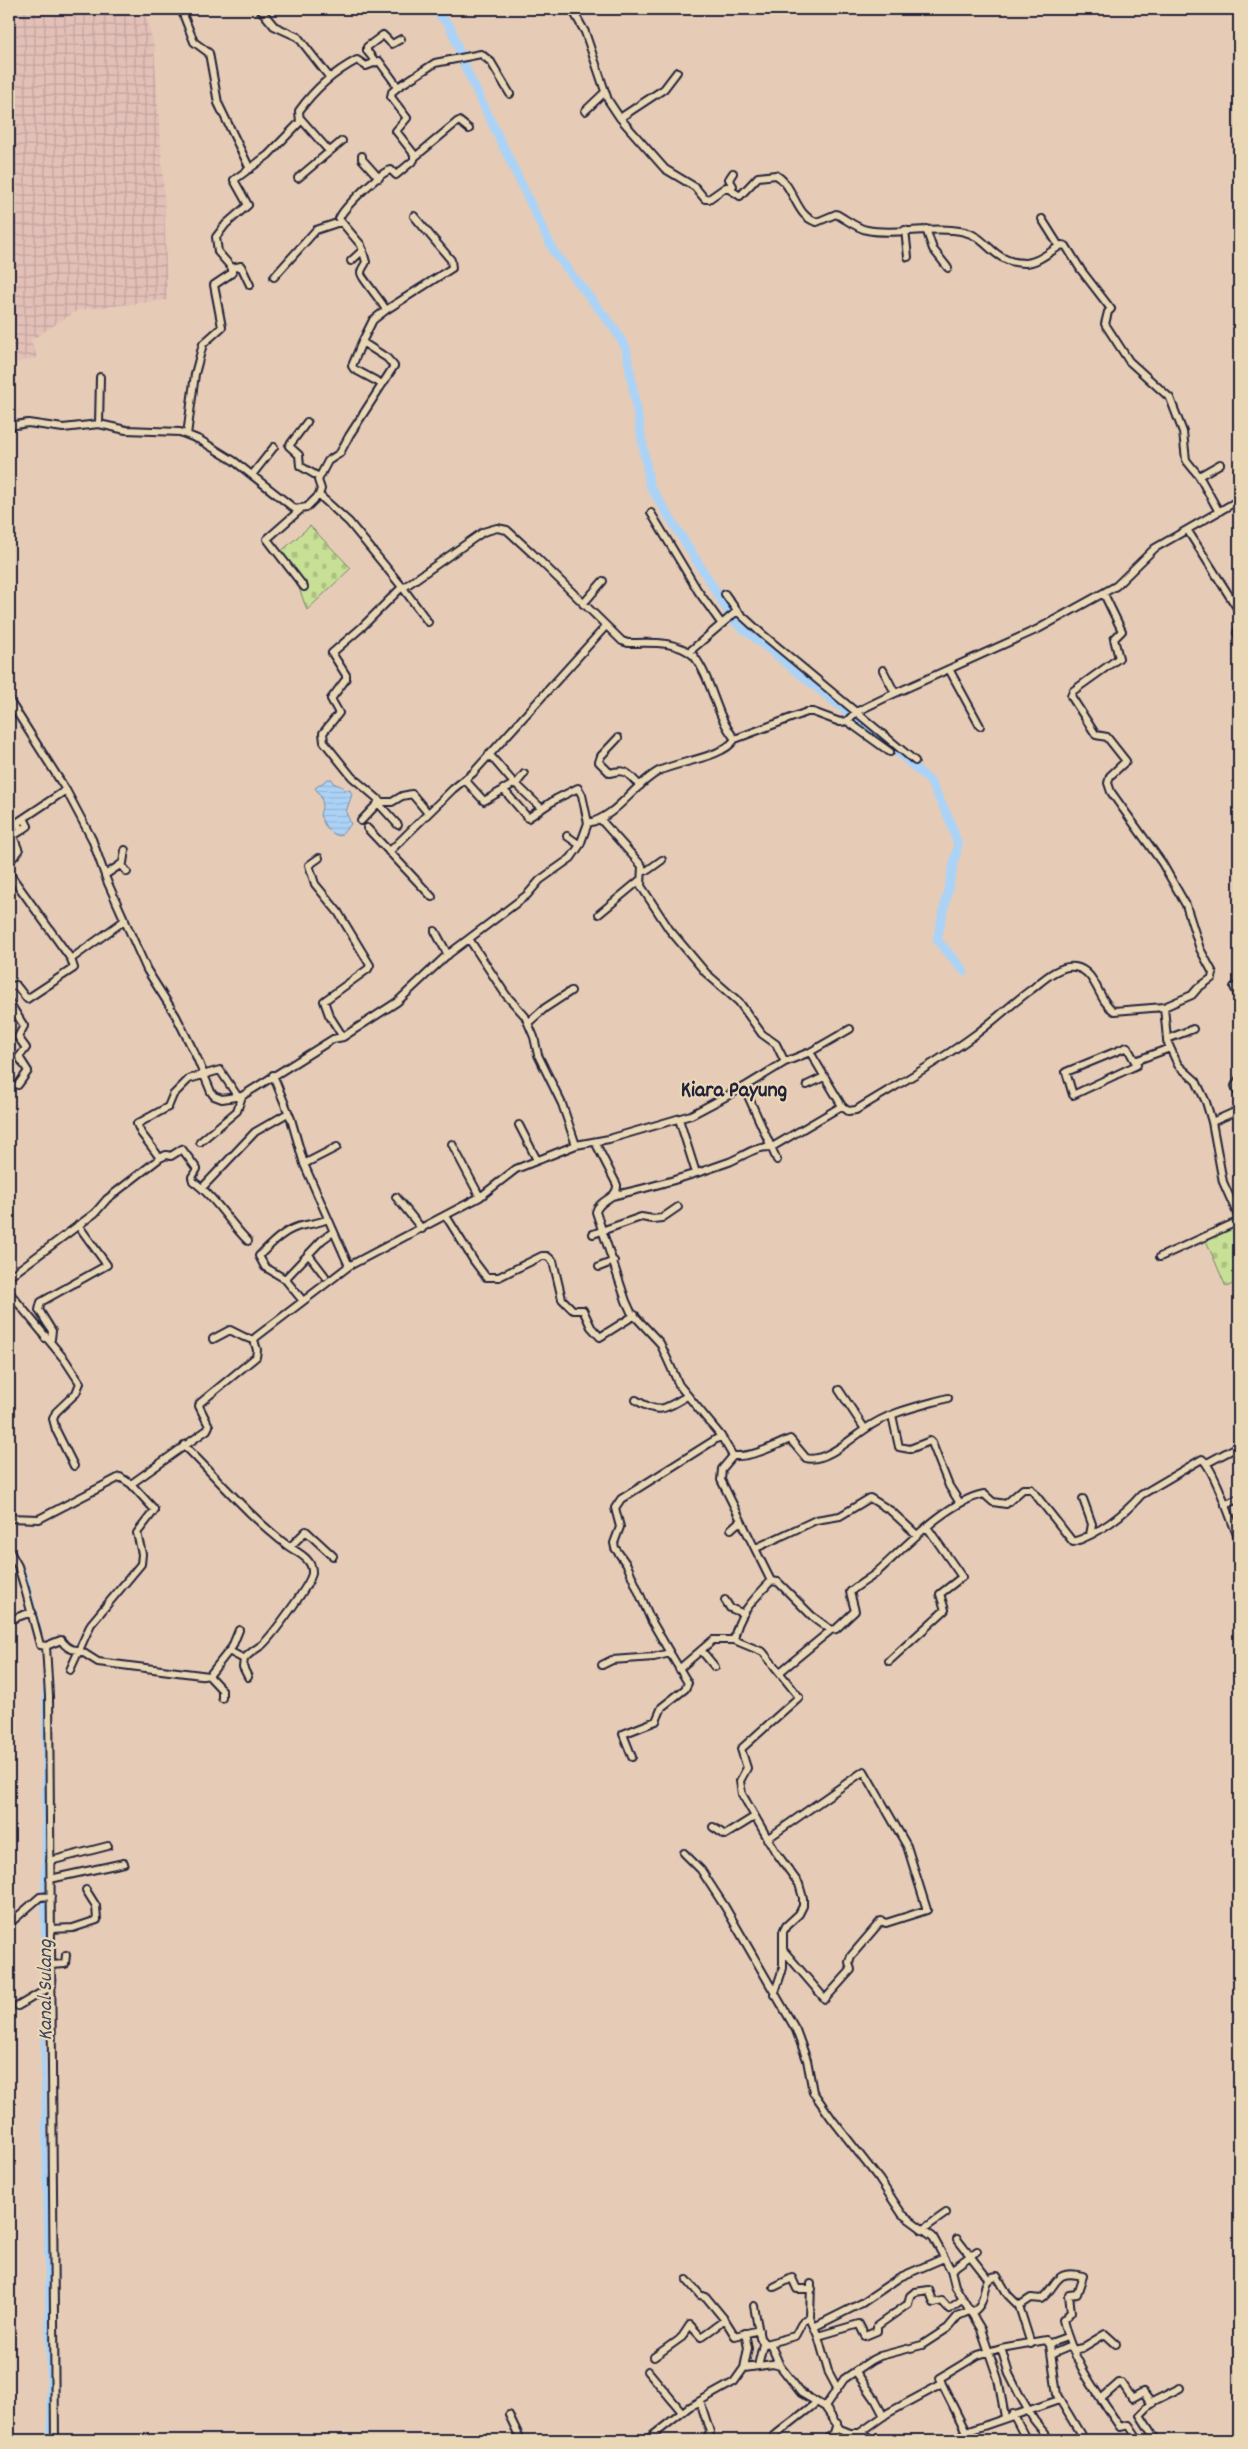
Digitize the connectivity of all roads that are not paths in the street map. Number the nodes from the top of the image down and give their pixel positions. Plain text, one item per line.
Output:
1 (181, 9) edge
2 (260, 9) edge
3 (572, 9) edge
4 (401, 39) dead end
5 (375, 61) junction
6 (677, 72) dead end
7 (330, 78) junction
8 (398, 88) junction
9 (605, 92) junction
10 (510, 94) dead end
11 (585, 111) dead end
12 (300, 118) junction
13 (620, 118) junction
14 (469, 130) dead end
15 (342, 141) dead end
16 (330, 151) junction
17 (362, 156) dead end
18 (415, 157) junction
19 (250, 168) junction
20 (733, 173) dead end
21 (298, 178) dead end
22 (379, 178) junction
23 (727, 187) junction
24 (414, 216) dead end
25 (1042, 219) dead end
26 (340, 222) junction
27 (905, 230) junction
28 (926, 230) junction
29 (1059, 246) junction
30 (363, 250) junction
31 (908, 257) dead end
32 (352, 261) dead end
33 (232, 268) junction
34 (948, 268) dead end
35 (274, 277) dead end
36 (250, 285) dead end
37 (386, 310) junction
38 (362, 342) junction
39 (100, 377) dead end
40 (382, 384) junction
41 (307, 422) dead end
42 (99, 424) junction
43 (9, 426) edge
44 (187, 435) junction
45 (274, 447) dead end
46 (1220, 464) dead end
47 (252, 475) junction
48 (1199, 476) junction
49 (319, 477) junction
50 (319, 495) junction
51 (1239, 500) edge
52 (300, 510) junction
53 (651, 512) dead end
54 (1219, 512) junction
55 (1188, 530) junction
56 (604, 581) dead end
57 (304, 587) dead end
58 (402, 588) junction
59 (725, 594) dead end
60 (1104, 594) junction
61 (583, 604) junction
62 (1239, 611) edge
63 (736, 612) junction
64 (428, 622) dead end
65 (721, 623) junction
66 (606, 626) junction
67 (1239, 627) edge
68 (1239, 637) edge
69 (689, 652) junction
70 (949, 669) junction
71 (883, 670) dead end
72 (895, 693) junction
73 (9, 700) edge
74 (855, 714) junction
75 (847, 720) junction
76 (980, 726) dead end
77 (618, 738) dead end
78 (735, 739) junction
79 (890, 752) dead end
80 (489, 754) junction
81 (915, 761) dead end
82 (524, 774) dead end
83 (466, 781) junction
84 (515, 783) junction
85 (640, 786) junction
86 (503, 789) junction
87 (66, 790) junction
88 (378, 802) junction
89 (541, 808) junction
90 (428, 813) junction
91 (602, 820) junction
92 (361, 821) dead end
93 (588, 823) junction
94 (398, 825) dead end
95 (367, 828) dead end
96 (567, 836) dead end
97 (580, 845) junction
98 (125, 850) dead end
99 (389, 852) junction
100 (319, 858) dead end
101 (662, 860) dead end
102 (9, 862) edge
103 (121, 864) junction
104 (644, 871) junction
105 (127, 872) dead end
106 (9, 873) edge
107 (105, 875) junction
108 (640, 880) junction
109 (432, 898) dead end
110 (599, 914) dead end
111 (125, 920) junction
112 (435, 931) dead end
113 (469, 939) junction
114 (448, 955) junction
115 (71, 959) junction
116 (9, 987) edge
117 (1234, 987) dead end
118 (571, 991) dead end
119 (1239, 997) edge
120 (9, 1002) edge
121 (1164, 1007) junction
122 (528, 1023) junction
123 (850, 1028) dead end
124 (1193, 1029) dead end
125 (343, 1037) junction
126 (1167, 1039) junction
127 (1170, 1048) junction
128 (810, 1052) junction
129 (1135, 1061) junction
130 (785, 1062) junction
131 (203, 1074) junction
132 (273, 1075) junction
133 (824, 1077) junction
134 (1239, 1079) edge
135 (18, 1085) dead end
136 (807, 1085) dead end
137 (744, 1087) junction
138 (240, 1096) junction
139 (1239, 1096) edge
140 (842, 1106) junction
141 (1239, 1110) edge
142 (288, 1114) junction
143 (679, 1119) junction
144 (1212, 1122) junction
145 (519, 1126) dead end
146 (200, 1142) dead end
147 (595, 1142) junction
148 (452, 1144) dead end
149 (576, 1145) junction
150 (336, 1147) dead end
151 (772, 1147) junction
152 (160, 1158) junction
153 (537, 1160) junction
154 (778, 1160) dead end
155 (304, 1164) junction
156 (696, 1173) junction
157 (202, 1188) junction
158 (612, 1196) junction
159 (396, 1197) dead end
160 (480, 1198) junction
161 (678, 1207) dead end
162 (446, 1216) junction
163 (328, 1219) junction
164 (1239, 1219) edge
165 (78, 1225) junction
166 (422, 1229) junction
167 (603, 1231) junction
168 (334, 1232) junction
169 (593, 1234) dead end
170 (248, 1242) dead end
171 (309, 1256) junction
172 (1160, 1257) dead end
173 (614, 1261) junction
174 (349, 1266) junction
175 (599, 1267) dead end
176 (9, 1278) edge
177 (285, 1279) junction
178 (327, 1279) junction
179 (9, 1292) edge
180 (303, 1302) junction
181 (635, 1315) junction
182 (45, 1338) junction
183 (213, 1339) dead end
184 (254, 1340) junction
185 (839, 1390) dead end
186 (687, 1396) junction
187 (948, 1398) dead end
188 (636, 1400) dead end
189 (892, 1415) junction
190 (865, 1429) junction
191 (722, 1437) junction
192 (184, 1445) junction
193 (1239, 1446) edge
194 (734, 1456) junction
195 (1207, 1463) junction
196 (74, 1466) dead end
197 (131, 1484) junction
198 (1239, 1498) edge
199 (1083, 1499) dead end
200 (960, 1503) junction
201 (1225, 1505) junction
202 (9, 1518) edge
203 (741, 1520) junction
204 (927, 1527) junction
205 (730, 1529) dead end
206 (918, 1535) junction
207 (1090, 1535) junction
208 (1239, 1540) edge
209 (290, 1547) junction
210 (756, 1548) junction
211 (9, 1550) edge
212 (333, 1556) dead end
213 (771, 1581) junction
214 (725, 1600) dead end
215 (32, 1612) junction
216 (742, 1613) junction
217 (9, 1620) edge
218 (239, 1630) dead end
219 (831, 1630) junction
220 (734, 1640) junction
221 (44, 1646) junction
222 (78, 1650) junction
223 (701, 1650) junction
224 (229, 1651) junction
225 (670, 1653) junction
226 (244, 1659) junction
227 (889, 1661) dead end
228 (602, 1665) dead end
229 (715, 1667) dead end
230 (679, 1669) junction
231 (70, 1670) dead end
232 (780, 1672) junction
233 (209, 1676) junction
234 (248, 1677) dead end
235 (222, 1698) dead end
236 (632, 1757) dead end
237 (754, 1817) junction
238 (713, 1827) dead end
239 (767, 1839) junction
240 (108, 1846) dead end
241 (684, 1854) dead end
242 (50, 1861) junction
243 (124, 1863) dead end
244 (50, 1879) junction
245 (86, 1890) dead end
246 (50, 1896) junction
247 (9, 1924) edge
248 (51, 1929) junction
249 (784, 1951) junction
250 (66, 1955) dead end
251 (52, 1965) junction
252 (47, 1988) junction
253 (774, 1995) junction
254 (18, 2006) dead end
255 (946, 2213) dead end
256 (922, 2230) junction
257 (957, 2239) dead end
258 (977, 2251) dead end
259 (944, 2258) junction
260 (970, 2258) junction
261 (951, 2270) junction
262 (687, 2280) dead end
263 (989, 2280) junction
264 (774, 2287) dead end
265 (964, 2299) junction
266 (754, 2306) dead end
267 (1019, 2306) junction
268 (972, 2312) junction
269 (810, 2318) junction
270 (726, 2320) junction
271 (814, 2327) junction
272 (758, 2330) junction
273 (746, 2333) junction
274 (818, 2336) junction
275 (1067, 2337) junction
276 (766, 2343) junction
277 (1050, 2343) junction
278 (1030, 2344) junction
279 (1116, 2344) dead end
280 (1001, 2348) junction
281 (1072, 2348) junction
282 (989, 2352) junction
283 (1052, 2354) junction
284 (654, 2357) dead end
285 (780, 2366) junction
286 (750, 2367) junction
287 (648, 2371) dead end
288 (856, 2372) junction
289 (942, 2384) junction
290 (837, 2388) junction
291 (1180, 2388) dead end
292 (1102, 2399) junction
293 (1059, 2400) junction
294 (700, 2401) junction
295 (816, 2403) junction
296 (1152, 2404) junction
297 (825, 2407) junction
298 (1029, 2408) junction
299 (682, 2412) junction
300 (1013, 2414) junction
301 (509, 2415) dead end
302 (884, 2416) junction
303 (1005, 2417) junction
304 (837, 2423) junction
305 (845, 2432) junction
306 (862, 2432) junction
307 (966, 2432) junction
308 (774, 2436) dead end
309 (1025, 2437) dead end
310 (958, 2439) edge
311 (56, 2440) edge
312 (521, 2440) edge
313 (647, 2440) edge
314 (707, 2440) edge
315 (826, 2440) edge
316 (845, 2440) edge
317 (871, 2440) edge
318 (1050, 2440) edge
319 (1084, 2440) edge
320 (1139, 2440) edge
321 (1156, 2440) edge

1 - 19 street
2 - 7 street
3 - 9 street
4 - 5 street
5 - 7 street
5 - 8 street
6 - 13 street
7 - 12 street
8 - 10 street
8 - 18 street
9 - 11 street
9 - 13 street
12 - 16 street
12 - 19 street
13 - 23 street
14 - 18 street
15 - 16 street
16 - 21 street
17 - 22 street
18 - 22 street
19 - 33 street
20 - 23 street
22 - 26 street
23 - 27 street
24 - 37 street
25 - 29 street
26 - 30 street
26 - 35 street
27 - 28 street
27 - 31 street
28 - 29 street
28 - 34 street
29 - 48 street
30 - 32 street
30 - 37 street
33 - 36 street
33 - 44 street
37 - 38 street
38 - 40 street
38 - 40 street
39 - 42 street
40 - 49 street
41 - 49 street
42 - 43 street
42 - 44 street
44 - 47 street
45 - 47 street
46 - 48 street
47 - 52 street
48 - 54 street
49 - 50 street
50 - 52 street
50 - 58 street
51 - 54 street
52 - 57 street
53 - 65 street
54 - 55 street
55 - 60 street
55 - 62 street
56 - 61 street
58 - 61 street
58 - 64 street
58 - 88 street
59 - 63 street
60 - 70 street
60 - 121 street
61 - 66 street
63 - 65 street
63 - 74 street
65 - 69 street
66 - 69 street
66 - 80 street
67 - 68 street
69 - 78 street
70 - 72 street
70 - 76 street
71 - 72 street
72 - 74 street
73 - 87 street
74 - 75 street
74 - 81 street
75 - 78 street
75 - 79 street
77 - 85 street
78 - 85 street
80 - 83 street
80 - 84 street
82 - 84 street
83 - 86 street
83 - 90 street
84 - 86 street
84 - 89 street
85 - 91 street
86 - 89 street
87 - 102 street
87 - 107 street
88 - 90 street
88 - 92 street
88 - 94 street
89 - 93 street
90 - 99 street
91 - 93 street
91 - 104 street
93 - 97 street
95 - 99 street
96 - 97 street
97 - 113 street
98 - 103 street
99 - 109 street
100 - 125 street
101 - 104 street
103 - 105 street
103 - 107 street
104 - 108 street
106 - 115 street
107 - 111 street
108 - 110 street
108 - 130 street
111 - 115 street
111 - 131 street
112 - 114 street
113 - 114 street
113 - 122 street
114 - 125 street
115 - 116 street
117 - 119 street
118 - 122 street
120 - 135 street
121 - 126 street
121 - 140 street
122 - 149 street
123 - 128 street
124 - 126 street
125 - 132 street
126 - 127 street
127 - 129 street
127 - 144 street
128 - 130 street
128 - 133 street
129 - 129 street
130 - 137 street
131 - 138 street
131 - 138 street
131 - 152 street
132 - 138 street
132 - 142 street
133 - 136 street
133 - 140 street
134 - 139 street
137 - 143 street
137 - 151 street
138 - 146 street
140 - 151 street
141 - 144 street
142 - 155 street
142 - 157 street
143 - 147 street
143 - 156 street
144 - 164 street
145 - 153 street
147 - 149 street
147 - 158 street
148 - 160 street
149 - 153 street
150 - 155 street
151 - 154 street
151 - 156 street
152 - 157 street
152 - 165 street
153 - 160 street
155 - 163 street
156 - 158 street
157 - 170 street
158 - 167 street
159 - 166 street
160 - 162 street
161 - 167 street
162 - 166 street
162 - 181 street
163 - 168 street
163 - 177 street
164 - 172 street
165 - 176 street
165 - 182 street
166 - 174 street
167 - 169 street
167 - 173 street
168 - 171 street
168 - 174 street
171 - 177 street
171 - 178 street
173 - 175 street
173 - 181 street
174 - 178 street
177 - 180 street
178 - 180 street
179 - 182 street
180 - 184 street
181 - 186 street
182 - 196 street
183 - 184 street
184 - 192 street
185 - 190 street
186 - 188 street
186 - 191 street
187 - 189 street
189 - 190 street
189 - 200 street
190 - 194 street
191 - 194 street
191 - 225 street
192 - 197 street
192 - 209 street
193 - 195 street
194 - 203 street
195 - 201 street
195 - 207 street
197 - 202 street
197 - 222 street
198 - 201 street
199 - 207 street
200 - 204 street
200 - 207 street
201 - 208 street
203 - 205 street
203 - 210 street
204 - 206 street
204 - 227 street
206 - 210 street
206 - 219 street
209 - 212 street
209 - 226 street
210 - 213 street
211 - 215 street
213 - 216 street
213 - 219 street
214 - 216 street
215 - 217 street
215 - 221 street
216 - 220 street
218 - 224 street
219 - 232 street
220 - 223 street
220 - 232 street
221 - 222 street
221 - 242 street
222 - 231 street
222 - 233 street
223 - 229 street
223 - 230 street
224 - 226 street
224 - 233 street
225 - 228 street
225 - 230 street
226 - 234 street
230 - 236 street
232 - 237 street
233 - 235 street
237 - 238 street
237 - 239 street
239 - 249 street
239 - 249 street
240 - 242 street
241 - 253 street
242 - 244 street
243 - 244 street
244 - 246 street
245 - 248 street
246 - 247 street
246 - 248 street
248 - 251 street
249 - 253 street
250 - 251 street
251 - 252 street
252 - 254 street
252 - 311 street
253 - 256 street
255 - 256 street
256 - 259 street
257 - 260 street
258 - 260 street
259 - 261 street
259 - 271 street
260 - 261 street
260 - 263 street
261 - 265 street
262 - 270 street
263 - 267 street
263 - 268 street
264 - 269 street
265 - 268 street
265 - 274 street
266 - 272 street
267 - 275 street
267 - 278 street
268 - 282 street
268 - 288 street
269 - 271 street
269 - 276 street
270 - 273 street
270 - 284 street
271 - 274 street
272 - 273 street
272 - 276 street
273 - 286 street
274 - 290 street
275 - 277 street
275 - 281 street
276 - 285 street
276 - 286 street
277 - 278 street
277 - 283 street
278 - 280 street
279 - 281 street
280 - 282 street
280 - 298 street
281 - 283 street
281 - 292 street
282 - 289 street
282 - 303 street
283 - 293 street
285 - 286 street
285 - 295 street
286 - 294 street
287 - 299 street
288 - 290 street
288 - 302 street
289 - 302 street
289 - 307 street
290 - 297 street
291 - 296 street
292 - 296 street
292 - 320 street
293 - 298 street
293 - 319 street
294 - 299 street
294 - 314 street
295 - 297 street
295 - 308 street
296 - 321 street
297 - 304 street
298 - 300 street
298 - 318 street
299 - 313 street
300 - 303 street
300 - 309 street
301 - 312 street
302 - 306 street
303 - 307 street
304 - 305 street
304 - 315 street
305 - 306 street
305 - 316 street
306 - 317 street
307 - 310 street

